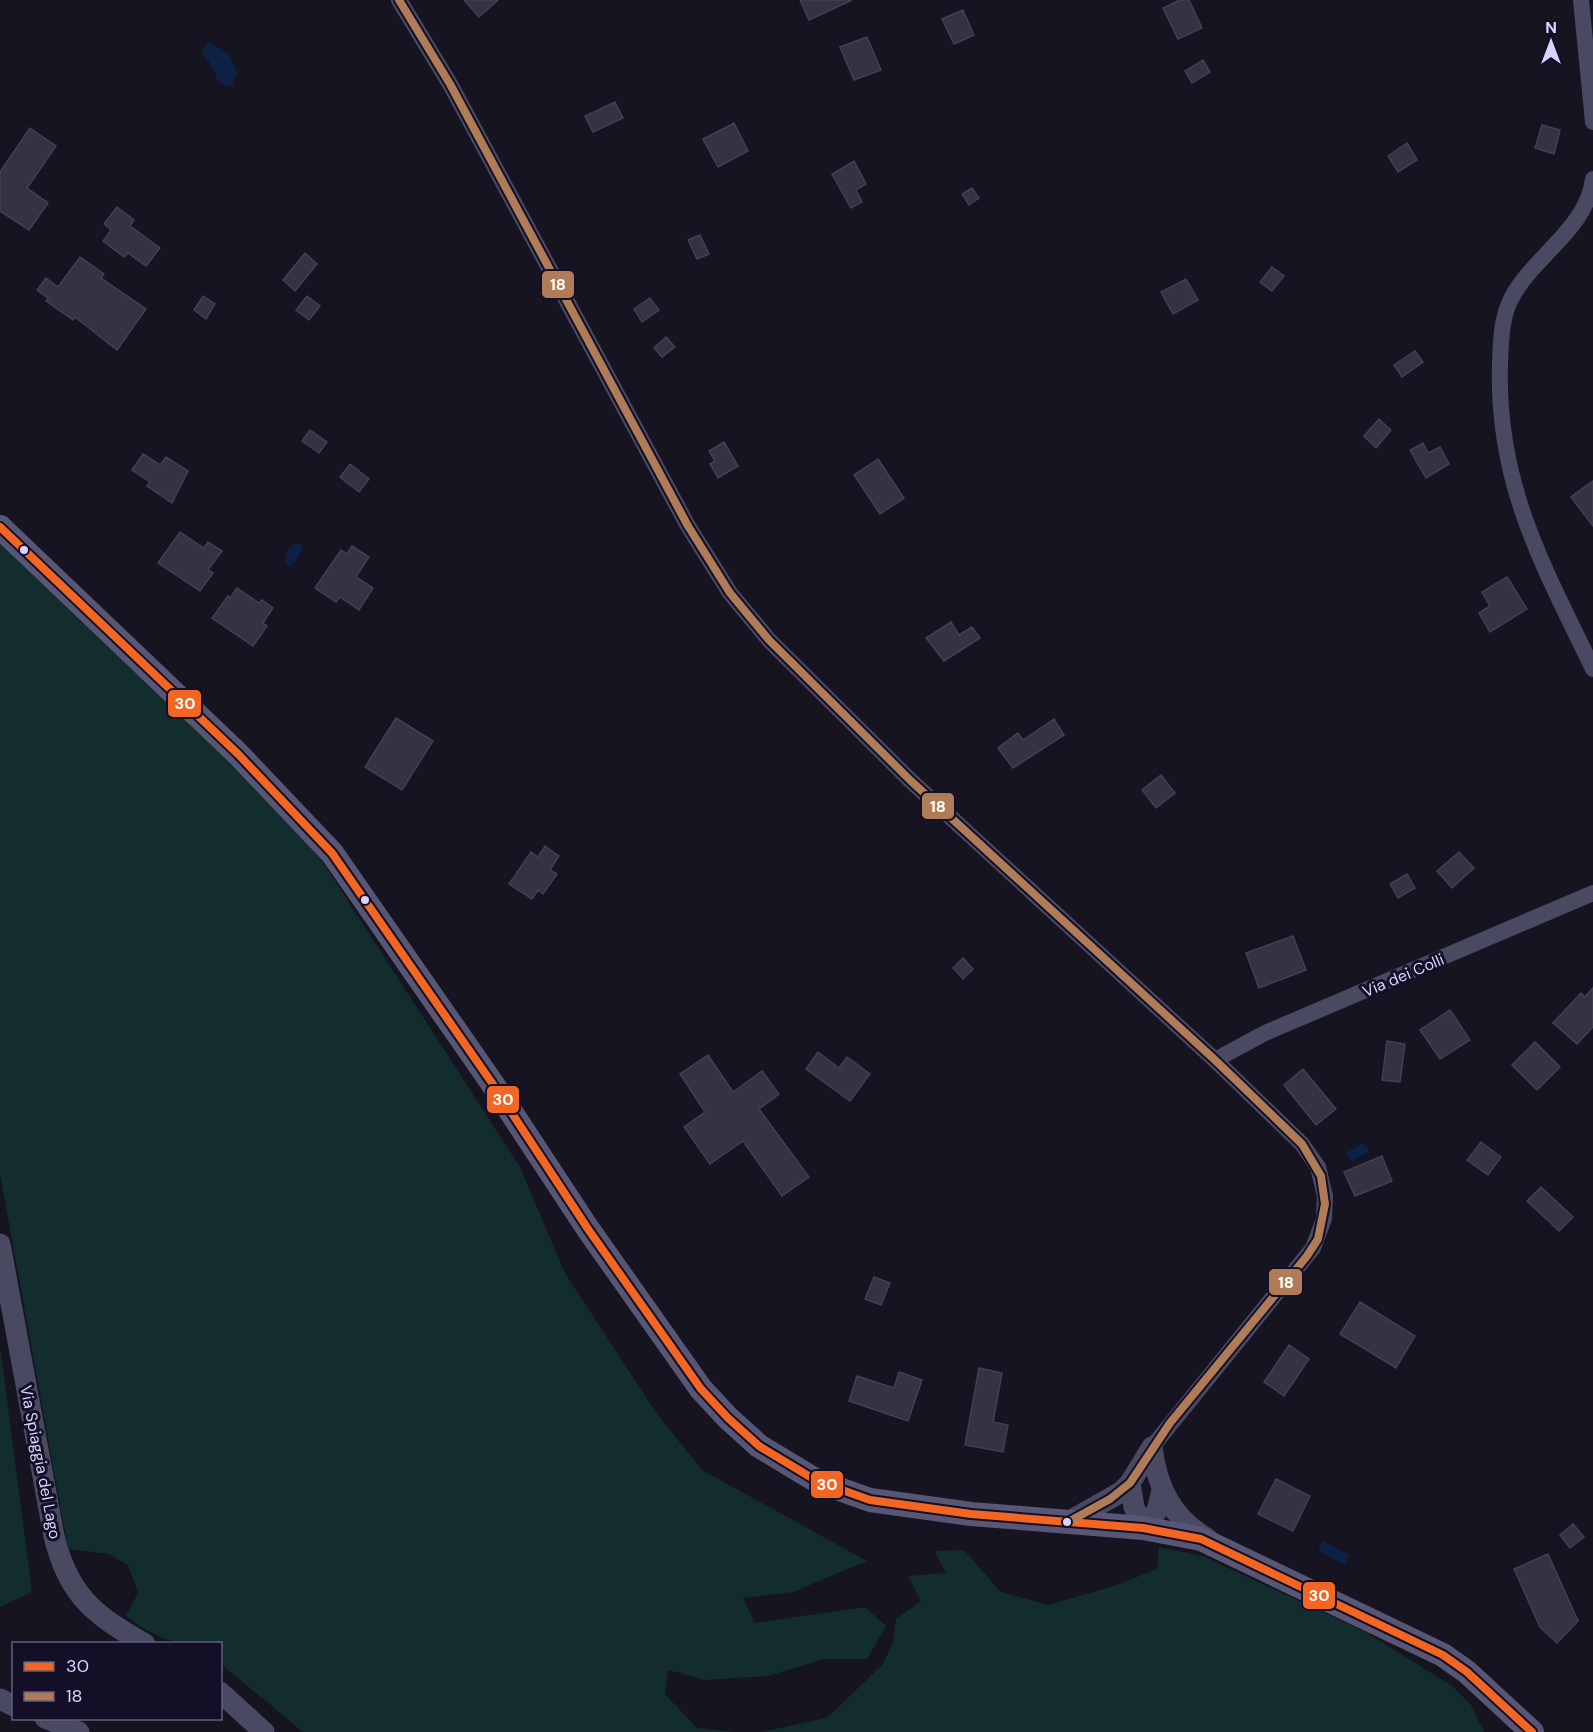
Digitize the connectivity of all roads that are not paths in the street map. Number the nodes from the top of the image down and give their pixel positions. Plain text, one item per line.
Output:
1 (399, 0) edge
2 (1581, 0) edge
3 (1593, 122) edge
4 (1593, 179) edge
5 (0, 527) edge
6 (1593, 669) edge
7 (1593, 893) edge
8 (1215, 1060) junction
9 (0, 1244) edge
10 (1152, 1448) junction
11 (1130, 1483) junction
12 (1162, 1490) junction
13 (1070, 1521) junction
14 (1143, 1528) junction
15 (1216, 1544) junction
16 (142, 1642) edge
17 (222, 1694) edge
18 (48, 1720) edge
19 (80, 1732) edge
20 (264, 1732) edge
21 (1532, 1732) edge

1 - 8 street
2 - 3 street
4 - 6 street
5 - 13 main road
7 - 8 street, Via dei Colli
8 - 10 street
9 - 16 street, Via Spiaggia del Lago
10 - 11 street
10 - 12 street
11 - 13 street
11 - 14 street
12 - 14 street
12 - 15 street
13 - 14 main road
14 - 15 main road
15 - 21 main road
17 - 20 street
18 - 19 street

